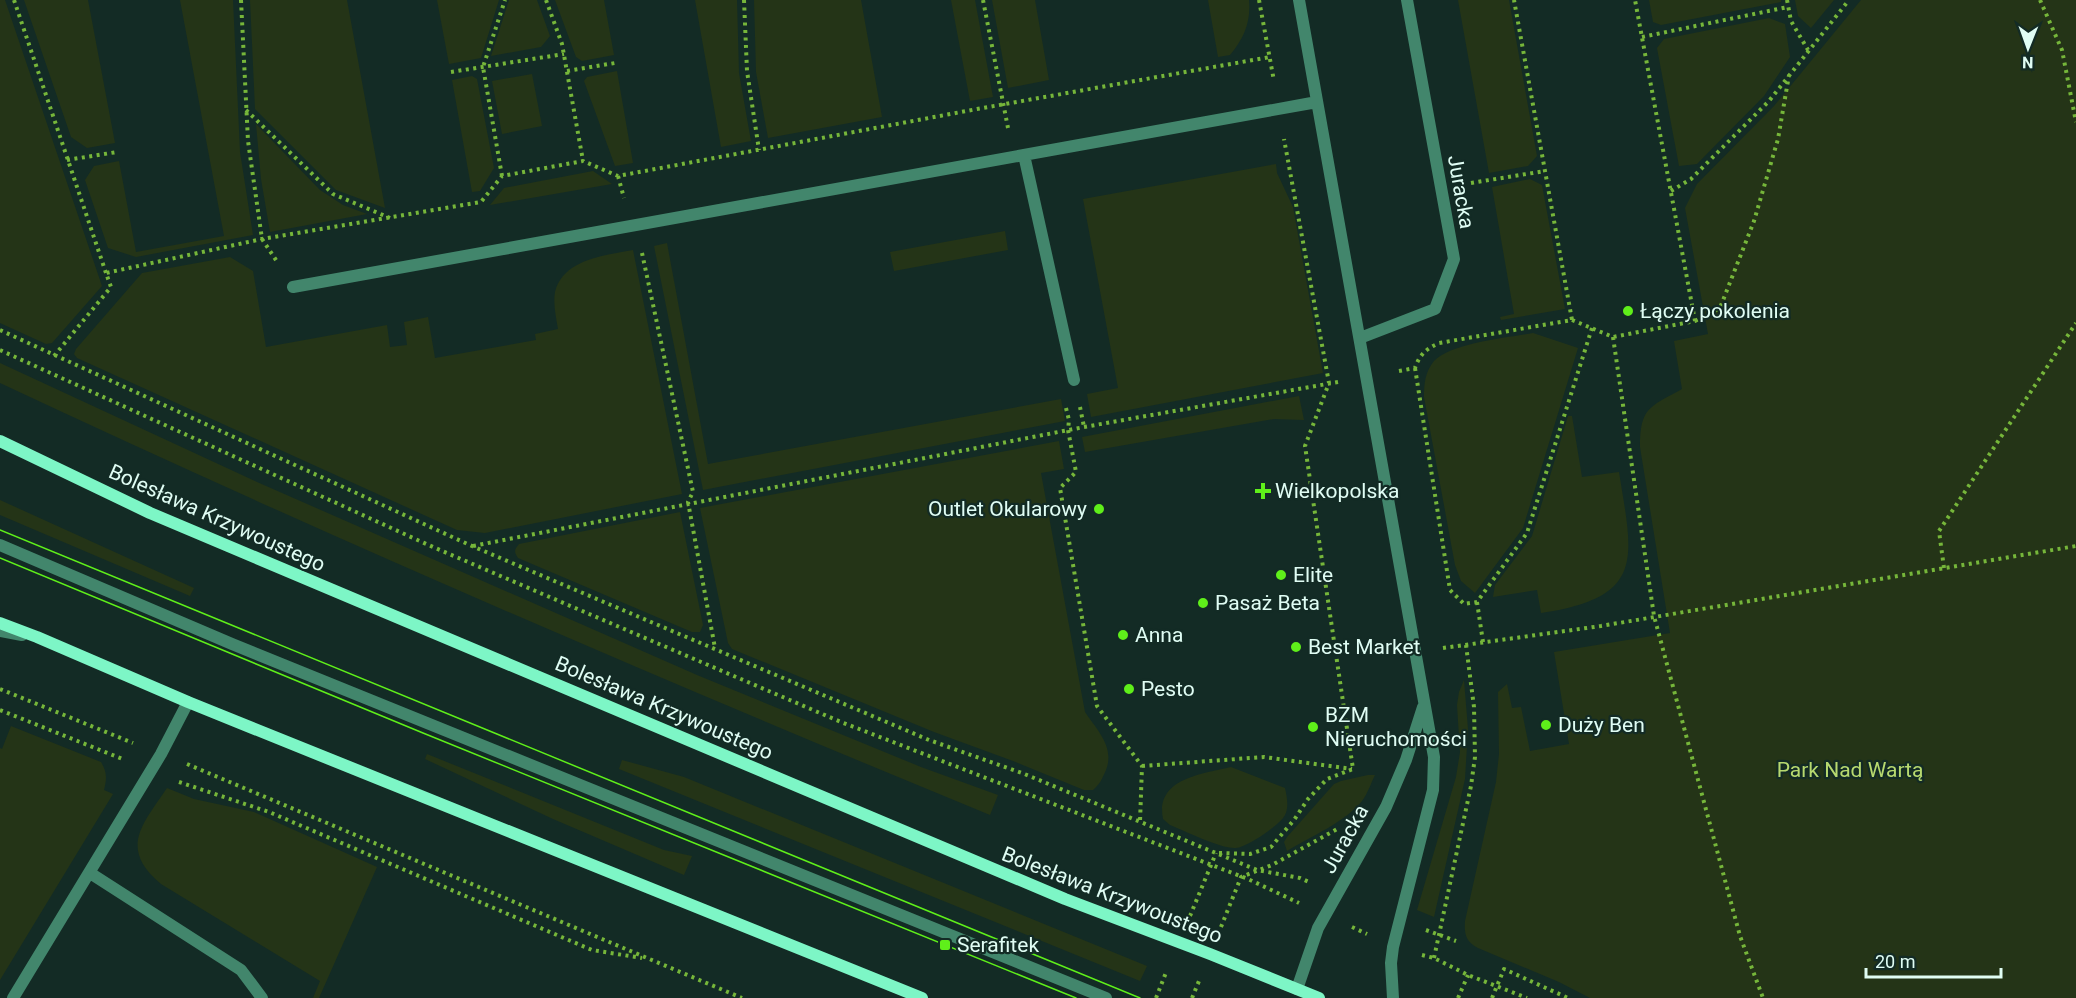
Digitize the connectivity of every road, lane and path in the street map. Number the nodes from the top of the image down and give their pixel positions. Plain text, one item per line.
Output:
1 (14, 0) edge
2 (241, 0) edge
3 (505, 0) edge
4 (546, 0) edge
5 (744, 0) edge
6 (983, 0) edge
7 (1259, 0) edge
8 (1299, 0) edge
9 (1407, 0) edge
10 (1514, 0) edge
11 (1635, 0) edge
12 (1787, 0) edge
13 (1849, 0) edge
14 (2040, 0) edge
15 (1788, 7) junction
16 (1642, 37) junction
17 (1808, 50) junction
18 (564, 54) junction
19 (1270, 57) junction
20 (615, 63) dead end
21 (483, 68) junction
22 (567, 71) junction
23 (451, 72) dead end
24 (1789, 75) junction
25 (1317, 102) junction
26 (1003, 105) junction
27 (246, 110) junction
28 (1279, 110) junction
29 (2076, 122) edge
30 (759, 150) junction
31 (117, 152) dead end
32 (1024, 155) junction
33 (68, 160) junction
34 (583, 161) junction
35 (1545, 171) junction
36 (502, 176) junction
37 (618, 176) junction
38 (1441, 188) junction
39 (1671, 192) junction
40 (391, 219) junction
41 (636, 226) junction
42 (262, 239) junction
43 (106, 273) junction
44 (292, 287) joint
45 (1572, 320) junction
46 (1695, 321) junction
47 (2076, 323) edge
48 (1592, 328) junction
49 (0, 330) edge
50 (1613, 337) junction
51 (1360, 338) junction
52 (0, 350) edge
53 (54, 356) junction
54 (1415, 368) junction
55 (1399, 371) dead end
56 (1074, 380) joint
57 (1346, 380) dead end
58 (1329, 383) junction
59 (1082, 418) dead end
60 (1084, 427) junction
61 (1068, 430) junction
62 (0, 441) edge
63 (688, 502) junction
64 (0, 545) edge
65 (472, 546) junction
66 (2076, 546) edge
67 (1944, 568) junction
68 (1477, 602) junction
69 (1654, 616) junction
70 (0, 623) edge
71 (0, 631) edge
72 (37, 637) junction
73 (1483, 642) junction
74 (715, 649) junction
75 (1416, 652) junction
76 (0, 689) edge
77 (188, 702) junction
78 (1424, 706) junction
79 (0, 710) edge
80 (161, 754) junction
81 (1142, 766) junction
82 (1353, 769) junction
83 (151, 770) junction
84 (1386, 807) junction
85 (1140, 822) junction
86 (90, 873) junction
87 (647, 959) junction
88 (1497, 986) junction
89 (1296, 994) edge
90 (13, 998) edge
91 (262, 998) edge
92 (742, 998) edge
93 (922, 998) edge
94 (1106, 998) edge
95 (1319, 998) edge
96 (1393, 998) edge
97 (1458, 998) edge
98 (1492, 998) edge
99 (1527, 998) edge
100 (1568, 998) edge
101 (1763, 998) edge

1 - 33 path
2 - 27 path
3 - 21 path
4 - 18 path
5 - 30 path
6 - 26 path
7 - 19 path
8 - 25 street, Juracka
9 - 38 street, Juracka
10 - 35 path
11 - 16 path
12 - 15 path
13 - 17 path
14 - 29 path
15 - 16 path
15 - 17 path
16 - 39 path
17 - 24 path
18 - 21 path
18 - 22 path
19 - 26 path
19 - 28 path
20 - 22 path
21 - 23 path
21 - 36 path
22 - 34 path
24 - 39 path
24 - 46 path
25 - 28 street
25 - 51 street, Juracka
26 - 30 path
26 - 32 path
27 - 40 path
27 - 42 path
28 - 32 street
28 - 58 path
30 - 37 path
31 - 33 path
32 - 41 street
32 - 56 street
33 - 43 path
34 - 36 path
34 - 37 path
35 - 38 path
35 - 45 path
36 - 40 path
37 - 41 path
38 - 51 street, Juracka
39 - 46 path
40 - 42 path
41 - 44 street
41 - 63 path
42 - 43 path
42 - 44 path
43 - 53 path
45 - 48 path
45 - 54 path
46 - 50 path
47 - 67 path
48 - 50 path
48 - 68 path
49 - 53 path
50 - 69 path
51 - 75 street, Juracka
52 - 84 path
53 - 65 path
54 - 55 path
54 - 68 path
56 - 61 path
57 - 58 path
58 - 60 path
58 - 82 path
59 - 60 path
60 - 61 path
61 - 63 path
61 - 81 path
62 - 89 street, Bolesława Krzywoustego
63 - 65 path
63 - 74 path
64 - 94 street
65 - 74 path
66 - 67 path
67 - 69 path
68 - 73 path
69 - 73 path
69 - 101 path
70 - 72 street
71 - 72 street
72 - 77 street
73 - 75 path
74 - 85 path
75 - 78 street, Juracka
76 - 80 path
77 - 80 street
77 - 93 street
78 - 84 street, Juracka
78 - 96 street, Juracka
79 - 83 path
80 - 83 street
80 - 87 path
81 - 82 path
81 - 85 path
82 - 85 path
83 - 86 street
83 - 87 path
84 - 89 street, Juracka
86 - 90 street
86 - 91 street
87 - 92 path
88 - 97 path
88 - 98 path
88 - 99 path
88 - 100 path
89 - 95 street, Bolesława Krzywoustego

